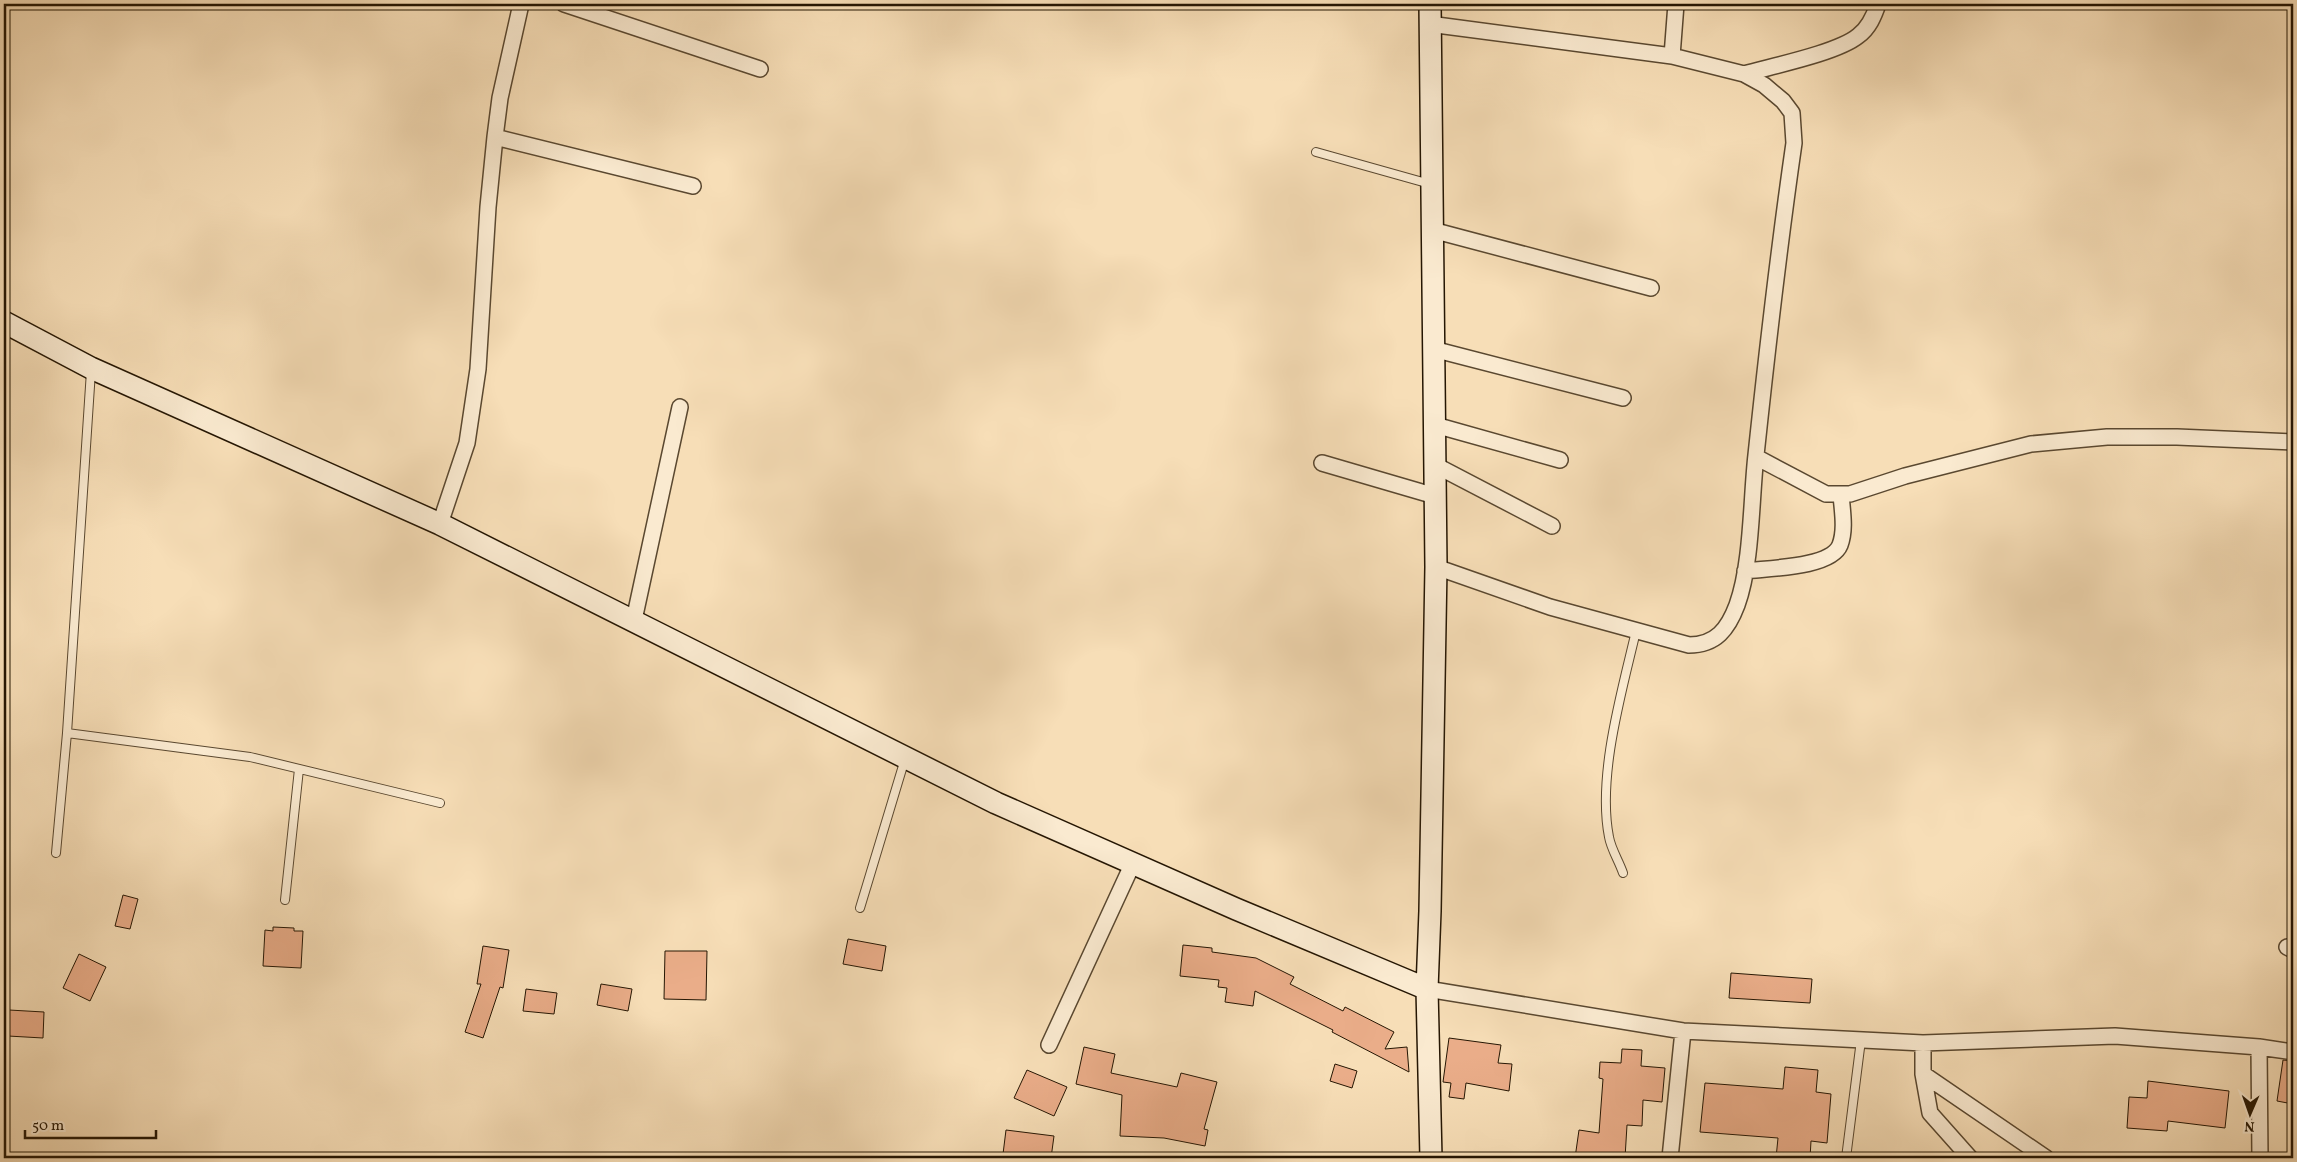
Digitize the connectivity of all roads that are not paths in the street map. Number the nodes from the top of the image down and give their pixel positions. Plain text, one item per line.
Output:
1 (521, 4) edge
2 (564, 4) edge
3 (1676, 4) edge
4 (1878, 4) edge
5 (1430, 14) edge
6 (1672, 56) junction
7 (760, 69) dead end
8 (1744, 74) junction
9 (495, 137) junction
10 (1316, 152) dead end
11 (1432, 185) junction
12 (693, 186) dead end
13 (1432, 230) junction
14 (1651, 288) dead end
15 (4, 322) edge
16 (1433, 349) junction
17 (91, 368) junction
18 (1622, 398) dead end
19 (680, 407) dead end
20 (1435, 426) junction
21 (2293, 442) edge
22 (1756, 457) junction
23 (1560, 460) dead end
24 (1322, 463) dead end
25 (1435, 465) junction
26 (1841, 494) junction
27 (1435, 496) junction
28 (440, 524) junction
29 (1552, 526) dead end
30 (1436, 567) junction
31 (1745, 571) junction
32 (634, 620) junction
33 (1636, 631) junction
34 (66, 733) junction
35 (906, 758) junction
36 (299, 769) junction
37 (440, 803) dead end
38 (56, 853) dead end
39 (1133, 862) junction
40 (1623, 873) dead end
41 (285, 900) dead end
42 (860, 908) dead end
43 (1427, 989) junction
44 (1683, 1031) junction
45 (1861, 1040) junction
46 (1923, 1043) junction
47 (1050, 1045) dead end
48 (2260, 1048) junction
49 (2293, 1052) edge
50 (1923, 1074) junction
51 (1431, 1158) edge
52 (1670, 1158) edge
53 (1846, 1158) edge
54 (1970, 1158) edge
55 (2046, 1158) edge
56 (2260, 1158) edge

1 - 9 street
2 - 7 street
3 - 6 street
4 - 8 street
5 - 6 street
5 - 11 street
6 - 8 street
8 - 22 street
9 - 12 street
9 - 28 street
10 - 11 lane
11 - 13 street
13 - 14 street
13 - 16 street
15 - 17 street
16 - 18 street
16 - 20 street
17 - 28 street
17 - 34 lane
19 - 32 street
20 - 23 street
20 - 25 street
21 - 26 street
22 - 26 street
22 - 31 street
24 - 27 street
25 - 27 street
25 - 29 street
26 - 31 street
27 - 30 street
28 - 32 street
30 - 33 street
30 - 43 street
31 - 33 street
32 - 35 street
33 - 40 lane
34 - 36 lane
34 - 38 lane
35 - 39 street
35 - 42 lane
36 - 37 lane
36 - 41 lane
39 - 43 street
39 - 47 street
43 - 44 street
43 - 51 street
44 - 45 street
44 - 52 street
45 - 46 street
45 - 53 lane
46 - 48 street
46 - 50 street
48 - 49 street
48 - 56 street
50 - 54 street
50 - 55 street

